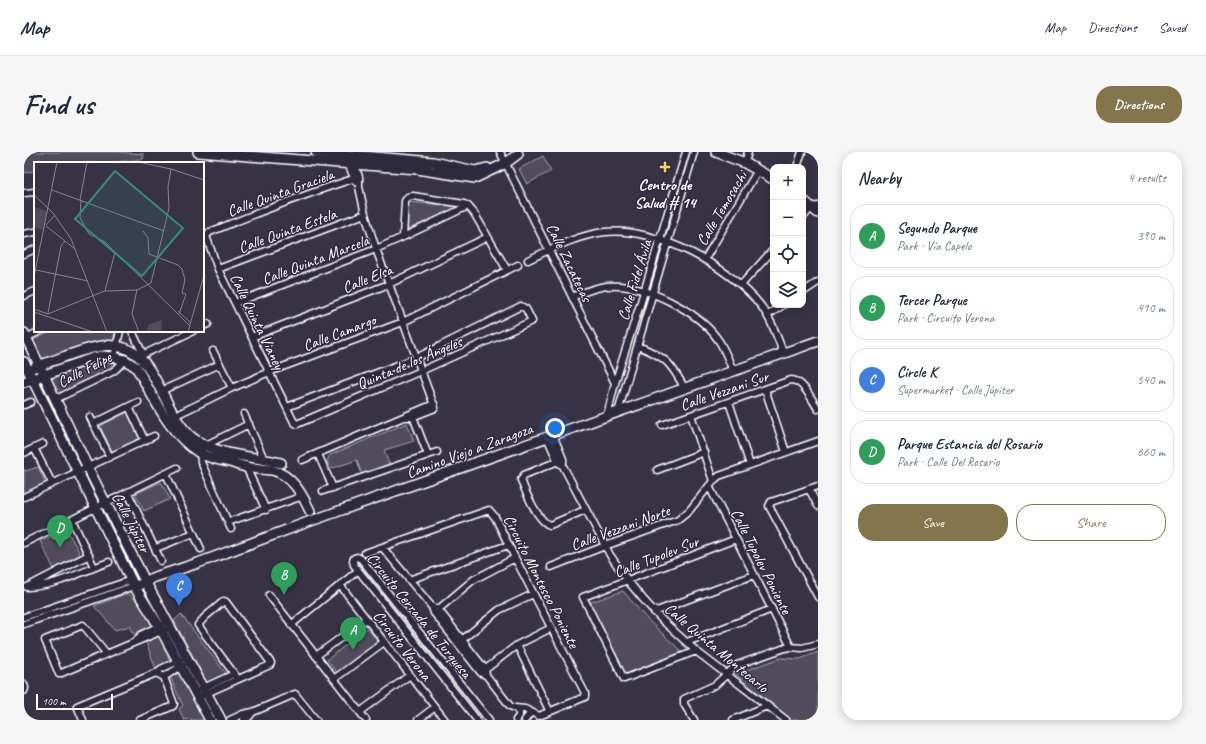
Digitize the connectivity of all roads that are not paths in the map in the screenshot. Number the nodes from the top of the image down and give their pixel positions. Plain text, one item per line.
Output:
1 (198, 152) edge
2 (316, 152) edge
3 (686, 152) edge
4 (694, 152) edge
5 (716, 152) edge
6 (748, 152) edge
7 (802, 152) edge
8 (345, 153) edge
9 (521, 153) edge
10 (504, 158) edge
11 (745, 163) junction
12 (351, 164) junction
13 (799, 164) edge
14 (758, 170) junction
15 (770, 177) edge
16 (356, 178) junction
17 (34, 192) edge
18 (24, 193) edge
19 (806, 202) edge
20 (468, 206) junction
21 (816, 209) edge
22 (365, 214) junction
23 (806, 215) edge
24 (34, 232) edge
25 (210, 232) joint
26 (24, 234) edge
27 (488, 237) junction
28 (403, 238) junction
29 (660, 240) junction
30 (668, 243) junction
31 (34, 249) edge
32 (376, 249) junction
33 (549, 250) junction
34 (770, 253) edge
35 (24, 254) edge
36 (705, 259) junction
37 (528, 260) dead end
38 (518, 266) dead end
39 (218, 269) junction
40 (507, 270) junction
41 (818, 282) edge
42 (389, 284) junction
43 (741, 285) junction
44 (806, 290) edge
45 (34, 291) edge
46 (644, 292) junction
47 (652, 294) junction
48 (24, 296) edge
49 (572, 296) junction
50 (235, 303) junction
51 (779, 308) edge
52 (768, 315) junction
53 (403, 322) junction
54 (37, 332) edge
55 (120, 332) edge
56 (132, 332) edge
57 (191, 332) edge
58 (25, 336) edge
59 (252, 336) junction
60 (818, 341) edge
61 (116, 346) junction
62 (638, 346) junction
63 (213, 351) dead end
64 (783, 352) junction
65 (141, 355) junction
66 (114, 356) junction
67 (416, 358) junction
68 (125, 360) junction
69 (220, 364) junction
70 (39, 366) junction
71 (25, 368) edge
72 (421, 371) junction
73 (733, 371) junction
74 (269, 372) junction
75 (44, 375) junction
76 (28, 381) edge
77 (615, 383) junction
78 (232, 388) junction
79 (685, 389) junction
80 (765, 389) junction
81 (162, 391) junction
82 (56, 399) junction
83 (30, 402) dead end
84 (138, 402) dead end
85 (729, 402) junction
86 (24, 406) edge
87 (129, 407) junction
88 (287, 407) junction
89 (818, 409) edge
90 (618, 412) junction
91 (244, 414) dead end
92 (410, 415) junction
93 (691, 415) junction
94 (607, 416) junction
95 (90, 417) dead end
96 (170, 418) junction
97 (294, 422) joint
98 (94, 424) junction
99 (249, 424) junction
100 (662, 425) dead end
101 (154, 436) dead end
102 (550, 436) junction
103 (145, 441) junction
104 (818, 441) edge
105 (43, 444) dead end
106 (34, 448) junction
107 (202, 449) junction
108 (437, 452) dead end
109 (704, 452) junction
110 (786, 452) junction
111 (24, 453) edge
112 (318, 454) junction
113 (428, 455) junction
114 (110, 457) junction
115 (264, 459) junction
116 (302, 460) dead end
117 (560, 460) junction
118 (280, 463) dead end
119 (750, 465) junction
120 (246, 467) junction
121 (88, 468) junction
122 (177, 468) dead end
123 (657, 470) dead end
124 (75, 473) junction
125 (166, 474) junction
126 (52, 483) junction
127 (711, 484) junction
128 (818, 486) edge
129 (333, 488) junction
130 (810, 489) junction
131 (128, 492) junction
132 (323, 492) dead end
133 (303, 496) junction
134 (24, 497) edge
135 (106, 504) junction
136 (818, 506) edge
137 (96, 509) junction
138 (266, 510) junction
139 (586, 510) junction
140 (310, 511) dead end
141 (72, 520) junction
142 (228, 522) junction
143 (231, 529) dead end
144 (194, 533) junction
145 (736, 539) junction
146 (24, 542) edge
147 (508, 544) junction
148 (605, 546) junction
149 (156, 548) junction
150 (383, 548) junction
151 (201, 549) dead end
152 (365, 553) dead end
153 (89, 555) junction
154 (515, 558) junction
155 (161, 561) dead end
156 (109, 562) dead end
157 (94, 567) junction
158 (551, 567) dead end
159 (355, 573) dead end
160 (754, 575) junction
161 (147, 579) junction
162 (409, 580) junction
163 (628, 581) junction
164 (132, 583) junction
165 (340, 585) junction
166 (25, 588) edge
167 (533, 594) junction
168 (269, 596) dead end
169 (818, 597) edge
170 (772, 609) junction
171 (435, 610) junction
172 (654, 612) junction
173 (24, 617) edge
174 (366, 619) junction
175 (24, 624) edge
176 (169, 624) junction
177 (291, 625) junction
178 (160, 628) junction
179 (551, 628) junction
180 (460, 641) junction
181 (384, 642) junction
182 (687, 642) junction
183 (818, 644) edge
184 (517, 645) junction
185 (791, 647) junction
186 (696, 651) junction
187 (107, 654) junction
188 (316, 656) junction
189 (188, 659) junction
190 (179, 664) junction
191 (484, 672) junction
192 (156, 673) junction
193 (234, 674) junction
194 (410, 675) junction
195 (727, 675) junction
196 (164, 677) junction
197 (238, 679) junction
198 (334, 679) junction
199 (24, 684) edge
200 (24, 690) edge
201 (205, 690) junction
202 (467, 692) junction
203 (196, 695) junction
204 (460, 698) junction
205 (767, 706) junction
206 (435, 707) junction
207 (519, 709) junction
208 (360, 712) junction
209 (531, 712) junction
210 (550, 712) junction
211 (249, 716) edge
212 (83, 720) edge
213 (140, 720) edge
214 (210, 720) edge
215 (221, 720) edge
216 (230, 720) edge
217 (316, 720) edge
218 (366, 720) edge
219 (418, 720) edge
220 (445, 720) edge
221 (477, 720) edge
222 (489, 720) edge
223 (516, 720) edge
224 (525, 720) edge
225 (694, 720) edge
226 (733, 720) edge
227 (786, 720) edge

1 - 12 street
2 - 8 street
3 - 29 street, Calle Fidel Ávila
4 - 30 street, Calle Fidel Ávila
5 - 11 street
6 - 11 street
7 - 13 street
8 - 10 street
8 - 12 street
9 - 10 street
10 - 12 street
10 - 33 street, Calle Zacatecas
11 - 14 street
12 - 16 street
14 - 15 street
14 - 36 street, Calle Temosachi
16 - 22 street
16 - 25 street, Calle Quinta Graciela
17 - 18 street
19 - 21 street
20 - 27 street
20 - 28 street, Calle Quinta Marcela
20 - 28 street
21 - 23 street
22 - 32 street
22 - 39 street, Calle Quinta Estela
24 - 26 street
25 - 39 street, Calle Quinta Vianey
27 - 40 street
27 - 42 street, Calle Elsa
28 - 32 street, Calle Quinta Marcela
29 - 30 street
29 - 33 street
29 - 46 street, Calle Fidel Ávila
30 - 36 street
30 - 47 street, Calle Fidel Ávila
31 - 35 street
32 - 42 street
32 - 50 street, Calle Quinta Marcela
33 - 37 street
33 - 49 street, Calle Zacatecas
34 - 43 street
36 - 43 street
38 - 40 street, Calle Camargo
39 - 50 street, Calle Quinta Vianey
40 - 53 street, Calle Camargo
41 - 44 street
42 - 53 street
42 - 59 street, Calle Elsa
43 - 52 street
45 - 48 street
46 - 47 street
46 - 49 street
46 - 77 street, Calle Fidel Ávila
47 - 62 street, Calle Fidel Ávila
47 - 73 street
49 - 77 street, Calle Zacatecas
50 - 59 street, Calle Quinta Vianey
51 - 52 street
52 - 64 street
53 - 67 street
53 - 74 street, Calle Camargo
54 - 58 street
55 - 61 street
56 - 65 street
57 - 65 street
58 - 70 street, Calle Júpiter
59 - 74 street, Calle Quinta Vianey
60 - 64 street, Camino Viejo a Zaragoza
61 - 65 street
61 - 66 street
61 - 70 street
62 - 79 street
62 - 90 street, Calle Fidel Ávila
63 - 69 street
64 - 73 street, Camino Viejo a Zaragoza
65 - 81 street
66 - 68 street
66 - 75 street
67 - 72 street
67 - 72 street, Quinta de los Ángeles
67 - 88 street, Quinta de los Ángeles
68 - 82 street, Calle Felipe
68 - 96 street
69 - 78 street
69 - 81 street
70 - 71 street
70 - 75 street, Calle Júpiter
71 - 76 street, Calle Júpiter
72 - 92 street
72 - 97 street, Quinta de los Ángeles
73 - 79 street, Camino Viejo a Zaragoza
74 - 78 street, Calle Camargo
74 - 88 street, Calle Quinta Vianey
75 - 76 street
75 - 82 street, Calle Júpiter
76 - 124 street, Calle Júpiter
77 - 94 street, Calle Fidel Ávila
78 - 96 street, Calle Camargo
79 - 90 street, Camino Viejo a Zaragoza
80 - 85 street, Calle Vezzani Sur
80 - 89 street, Calle Vezzani Sur
80 - 110 street
81 - 96 street
82 - 121 street, Calle Júpiter
83 - 86 street
84 - 87 street
85 - 93 street, Calle Vezzani Sur
85 - 119 street
87 - 98 street
87 - 103 street
88 - 97 street, Calle Quinta Vianey
90 - 94 street, Camino Viejo a Zaragoza
91 - 99 street
92 - 112 street
92 - 113 street
93 - 100 street, Calle Vezzani Sur
93 - 109 street, Calle Tupolev Poniente
94 - 102 street, Camino Viejo a Zaragoza
95 - 98 street
96 - 107 street
98 - 114 street
99 - 107 street
99 - 115 street
101 - 103 street
102 - 117 street, Calle Quinta Montecarlo
102 - 161 street, Camino Viejo a Zaragoza
103 - 114 street
104 - 110 street, Calle Vezzani Norte
105 - 106 street
106 - 111 street
106 - 126 street
107 - 115 street
107 - 120 street
107 - 142 street
108 - 113 street
109 - 123 street
109 - 127 street, Calle Tupolev Poniente
110 - 119 street, Calle Vezzani Norte
112 - 116 street
112 - 129 street
113 - 129 street
114 - 121 street
115 - 118 street
117 - 139 street, Calle Quinta Montecarlo
117 - 139 street
119 - 127 street, Calle Vezzani Norte
120 - 133 street
120 - 138 street
121 - 124 street
121 - 135 street, Calle Júpiter
122 - 125 street
124 - 126 street
124 - 137 street, Calle Júpiter
125 - 131 street
125 - 144 street
126 - 134 street
127 - 145 street, Calle Tupolev Poniente
127 - 148 street, Calle Vezzani Norte
128 - 130 street
129 - 132 street
130 - 136 street
130 - 169 street
131 - 135 street
131 - 149 street
133 - 138 street
133 - 140 street
135 - 137 street
135 - 161 street, Calle Júpiter
137 - 141 street
137 - 164 street, Calle Júpiter
138 - 142 street
139 - 148 street, Calle Quinta Montecarlo
141 - 146 street
141 - 153 street
142 - 143 street
144 - 149 street
144 - 151 street
145 - 160 street, Calle Tupolev Poniente
145 - 163 street, Calle Tupolev Sur
147 - 150 street, Circuito Montesco Poniente
147 - 154 street, Circuito Montesco Poniente
147 - 162 street
148 - 158 street, Calle Vezzani Norte
148 - 163 street, Calle Quinta Montecarlo
149 - 155 street
150 - 152 street, Circuito Montesco Poniente
150 - 162 street
153 - 157 street
153 - 166 street
154 - 167 street, Circuito Montesco Poniente
154 - 171 street
156 - 157 street
157 - 166 street
159 - 165 street
160 - 170 street, Calle Tupolev Poniente
160 - 172 street
161 - 164 street, Camino Viejo a Zaragoza
161 - 176 street, Calle Júpiter
162 - 171 street
163 - 172 street, Calle Quinta Montecarlo
163 - 186 street, Calle Tupolev Sur
164 - 173 street, Camino Viejo a Zaragoza
164 - 175 street, Camino Viejo a Zaragoza
164 - 178 street, Calle Júpiter
165 - 174 street, Circuito Verona
165 - 177 street
167 - 179 street, Circuito Montesco Poniente
167 - 180 street
168 - 177 street
170 - 182 street
170 - 185 street, Calle Tupolev Poniente
171 - 180 street
172 - 182 street, Calle Quinta Montecarlo
174 - 181 street, Circuito Verona
174 - 188 street
176 - 178 street
176 - 189 street, Calle Júpiter
177 - 188 street
178 - 187 street
178 - 190 street, Calle Júpiter
179 - 184 street
179 - 210 street, Circuito Montesco Poniente
180 - 191 street
181 - 194 street, Circuito Verona
181 - 198 street
182 - 186 street, Calle Quinta Montecarlo
183 - 185 street
184 - 191 street
184 - 210 street
185 - 195 street
186 - 195 street, Calle Quinta Montecarlo
187 - 187 street
188 - 198 street
189 - 190 street
189 - 201 street, Calle Júpiter
190 - 192 street
190 - 196 street
190 - 203 street, Calle Júpiter
191 - 207 street
192 - 196 street
192 - 212 street
193 - 197 street
193 - 197 street
193 - 201 street
194 - 206 street, Circuito Verona
194 - 208 street
195 - 205 street, Calle Quinta Montecarlo
195 - 225 street
196 - 213 street
197 - 201 street
198 - 208 street
199 - 200 street
201 - 203 street
201 - 215 street, Calle Júpiter
202 - 204 street
202 - 204 street, Circuito Cerrada de Turquesa
202 - 222 street, Circuito Cerrada de Turquesa
203 - 214 street, Calle Júpiter
204 - 221 street, Circuito Cerrada de Turquesa
205 - 226 street
205 - 227 street, Calle Quinta Montecarlo
206 - 219 street
206 - 220 street, Circuito Verona
207 - 209 street, Circuito Montesco Poniente
207 - 223 street
208 - 218 street
209 - 210 street, Circuito Montesco Poniente
209 - 224 street
211 - 216 street
211 - 217 street

